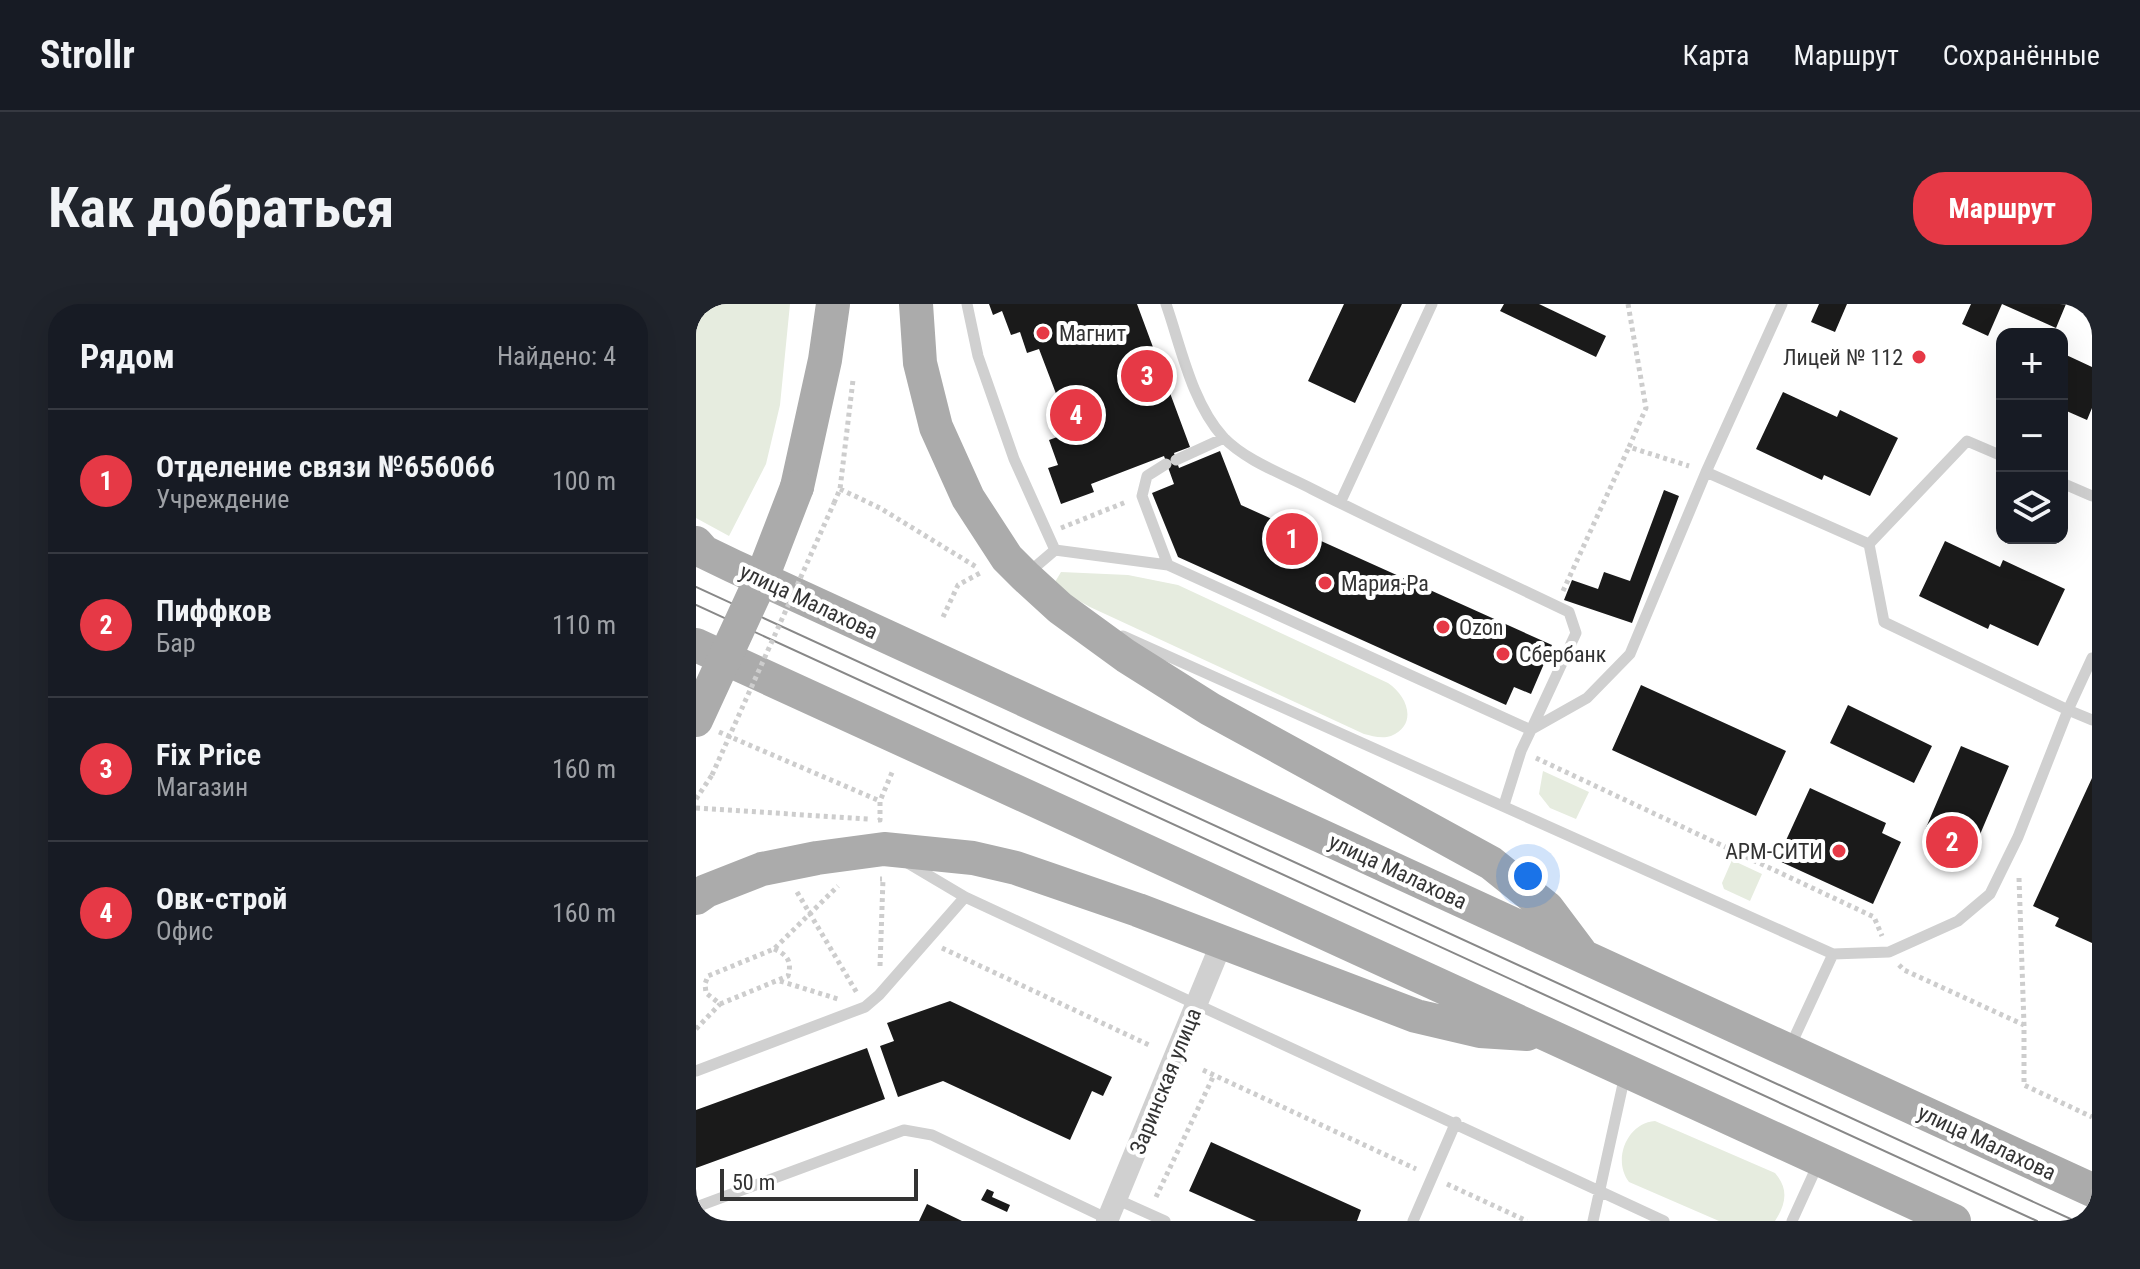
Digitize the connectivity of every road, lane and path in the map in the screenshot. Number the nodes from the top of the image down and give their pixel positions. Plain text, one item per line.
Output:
1 (833, 304) edge
2 (916, 304) edge
3 (967, 304) edge
4 (1166, 304) edge
5 (1432, 304) edge
6 (1628, 304) edge
7 (1782, 304) edge
8 (855, 370) dead end
9 (1224, 438) junction
10 (1629, 447) junction
11 (1996, 453) edge
12 (1706, 472) junction
13 (2068, 486) edge
14 (840, 489) junction
15 (2092, 496) edge
16 (1340, 503) junction
17 (1869, 544) junction
18 (700, 547) edge
19 (1055, 550) junction
20 (1168, 565) junction
21 (983, 571) dead end
22 (1025, 576) junction
23 (958, 585) dead end
24 (1556, 606) junction
25 (1060, 608) junction
26 (943, 617) dead end
27 (696, 645) edge
28 (2092, 658) edge
29 (2068, 710) junction
30 (2092, 720) edge
31 (703, 724) edge
32 (1531, 730) junction
33 (1521, 751) junction
34 (893, 770) dead end
35 (696, 799) edge
36 (880, 801) junction
37 (1504, 805) junction
38 (696, 808) edge
39 (2018, 837) junction
40 (877, 864) junction
41 (847, 877) dead end
42 (792, 884) dead end
43 (965, 897) junction
44 (696, 898) edge
45 (809, 914) junction
46 (927, 941) junction
47 (1222, 942) junction
48 (774, 949) junction
49 (1889, 952) junction
50 (1833, 954) junction
51 (1583, 955) junction
52 (780, 981) junction
53 (879, 995) junction
54 (1197, 1003) junction
55 (720, 1004) junction
56 (865, 1007) junction
57 (2024, 1025) junction
58 (696, 1029) edge
59 (1548, 1035) junction
60 (1149, 1045) dead end
61 (1789, 1050) junction
62 (1203, 1070) dead end
63 (1626, 1070) junction
64 (696, 1071) edge
65 (1214, 1075) junction
66 (2092, 1117) edge
67 (1456, 1122) junction
68 (1820, 1159) junction
69 (1432, 1177) junction
70 (1599, 1189) junction
71 (2092, 1190) edge
72 (696, 1207) edge
73 (1110, 1213) edge
74 (1148, 1213) junction
75 (1165, 1221) edge
76 (1413, 1221) edge
77 (1527, 1221) edge
78 (1593, 1221) edge
79 (1664, 1221) edge
80 (1792, 1221) edge
81 (1954, 1221) edge

1 - 31 main road, bridge
2 - 22 main road
3 - 19 lane
4 - 9 lane
5 - 16 lane
6 - 10 path
7 - 12 lane
8 - 14 path
9 - 16 lane
9 - 20 lane
10 - 12 path
10 - 24 path
11 - 17 lane
12 - 17 lane
12 - 32 lane
13 - 15 lane
14 - 21 path
14 - 35 path, bridge
16 - 24 lane
17 - 29 lane
18 - 51 main road, улица Малахова
19 - 20 lane
19 - 22 lane
20 - 32 lane
22 - 25 main road
23 - 26 path
24 - 32 lane
25 - 37 lane
25 - 51 main road
27 - 59 main road
28 - 29 lane
29 - 30 lane
29 - 39 lane
31 - 36 path
32 - 33 lane
33 - 37 lane
33 - 49 path
34 - 36 path
36 - 38 path
37 - 50 lane
39 - 49 lane
39 - 57 path
40 - 43 lane
40 - 44 main road
40 - 47 main road
40 - 53 path
41 - 45 path
42 - 45 path
43 - 46 lane
43 - 54 lane
45 - 48 path
45 - 56 path
46 - 53 lane
46 - 60 path
47 - 54 street, Заринская улица
47 - 59 main road
48 - 52 path
48 - 55 path
49 - 50 lane
49 - 57 path
50 - 61 lane
51 - 61 main road, улица Малахова
52 - 55 path
52 - 56 path
53 - 56 lane
54 - 67 lane
54 - 73 street, Заринская улица
55 - 58 path
56 - 64 lane
57 - 66 path
59 - 63 main road
61 - 71 main road, улица Малахова
62 - 65 path
63 - 68 main road
63 - 70 lane
65 - 69 path
65 - 74 path
67 - 69 lane
67 - 70 lane
68 - 80 lane
68 - 81 main road
69 - 76 lane
69 - 77 path
70 - 78 lane
70 - 79 lane
72 - 73 lane
73 - 74 lane
74 - 75 lane

